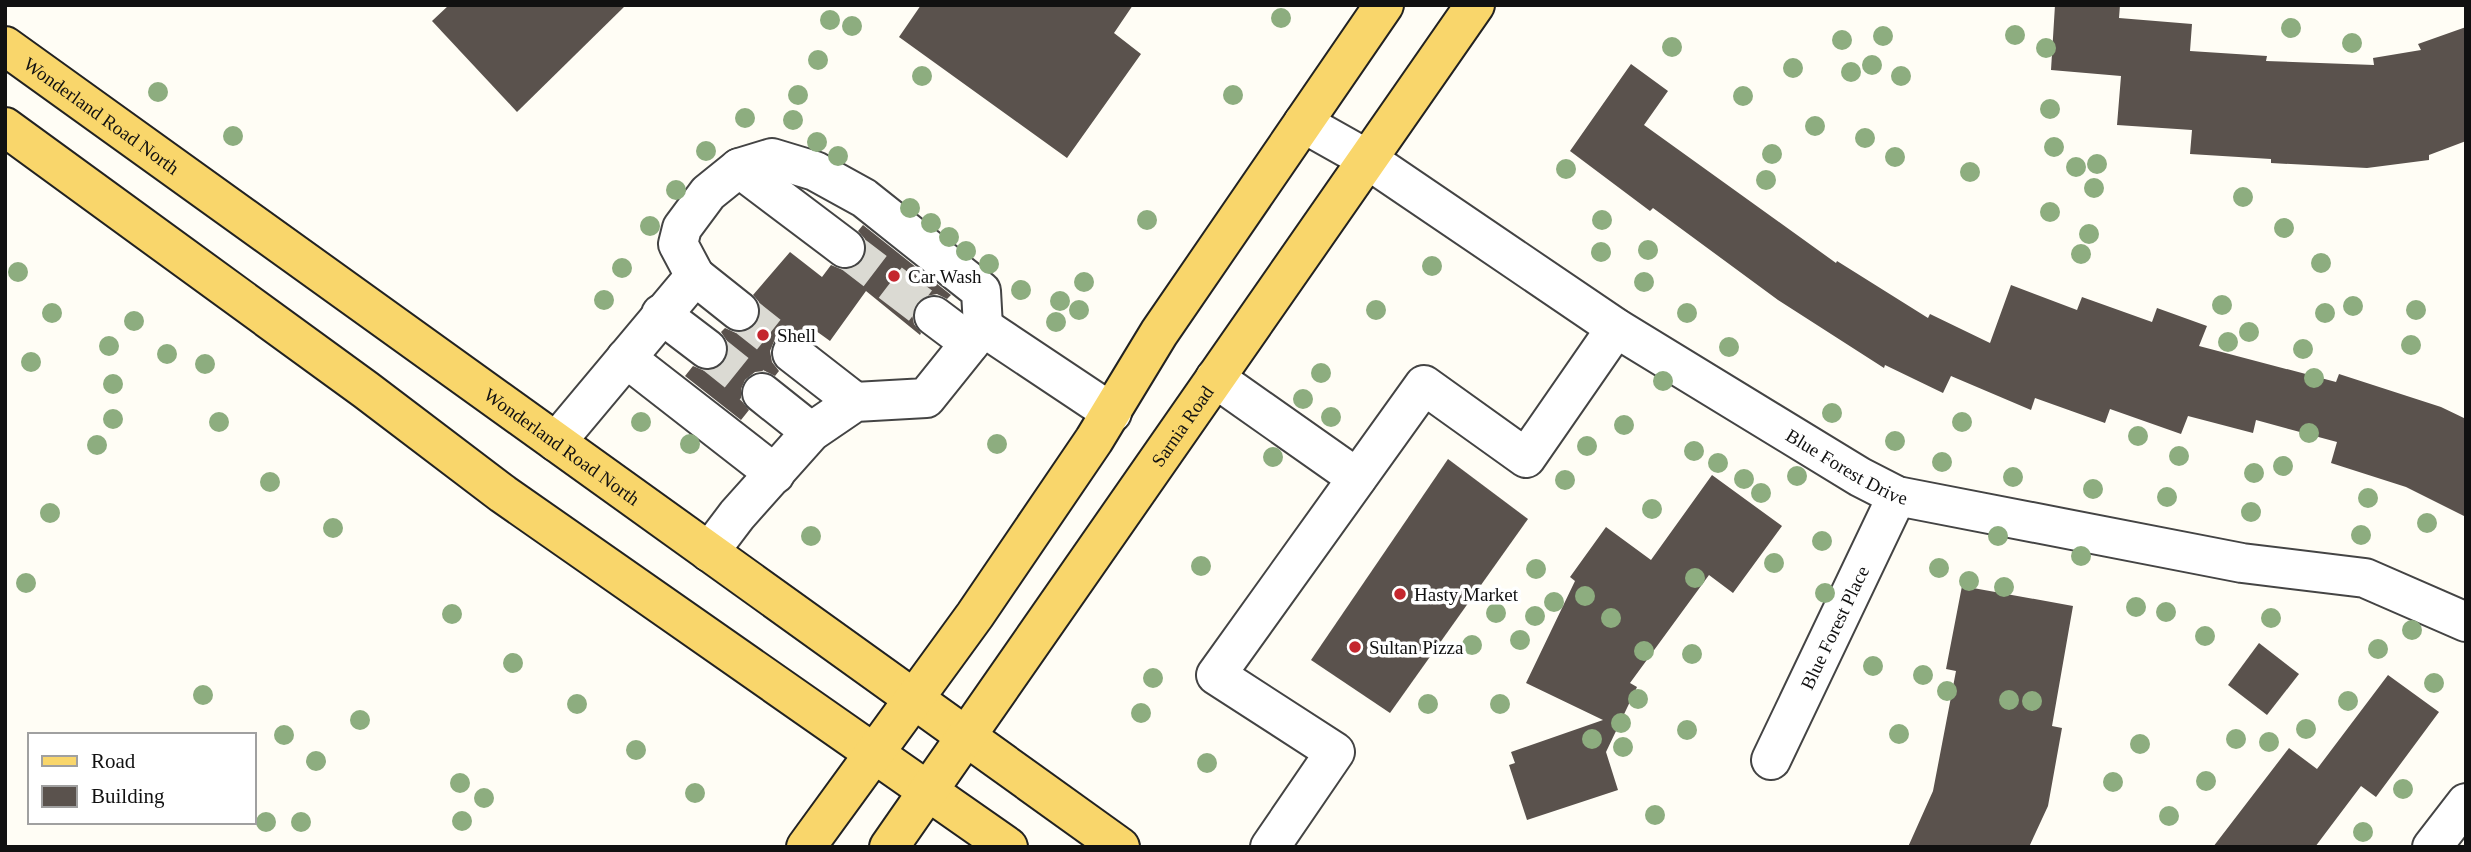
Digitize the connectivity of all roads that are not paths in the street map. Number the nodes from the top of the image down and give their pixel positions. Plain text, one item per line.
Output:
1 (1384, 5) edge
2 (1475, 5) edge
3 (5, 46) edge
4 (1303, 123) junction
5 (5, 127) edge
6 (1367, 159) junction
7 (739, 168) junction
8 (845, 248) tunnel mouth
9 (695, 276) junction
10 (739, 311) tunnel mouth
11 (661, 314) junction
12 (934, 316) tunnel mouth
13 (1616, 328) junction
14 (977, 335) junction
15 (707, 349) tunnel mouth
16 (792, 353) tunnel mouth
17 (626, 358) junction
18 (1215, 378) junction
19 (762, 393) tunnel mouth
20 (855, 402) junction
21 (1112, 413) junction
22 (811, 432) junction
23 (556, 442) junction
24 (775, 474) junction
25 (1357, 478) junction
26 (1897, 496) junction
27 (709, 552) junction
28 (2466, 622) edge
29 (915, 698) junction
30 (967, 737) junction
31 (875, 752) junction
32 (1771, 760) dead end
33 (929, 792) junction
34 (2466, 803) edge
35 (806, 847) edge
36 (889, 847) edge
37 (1008, 847) edge
38 (1120, 847) edge
39 (1270, 847) edge
40 (2432, 847) edge

1 - 4 main road
2 - 6 main road, Sarnia Road
3 - 23 main road, Wonderland Road North
4 - 6 street, Blue Forest Drive
4 - 21 main road
5 - 31 main road
6 - 13 street, Blue Forest Drive
6 - 18 main road, Sarnia Road
7 - 8 street
7 - 9 street
7 - 14 street
9 - 10 street
9 - 11 street
11 - 15 street
11 - 17 street
12 - 14 street
13 - 25 street
13 - 26 street, Blue Forest Drive
14 - 20 street
14 - 21 street
16 - 20 street
17 - 23 street
17 - 24 street
18 - 25 street
18 - 30 main road, Sarnia Road
19 - 22 street
20 - 22 street
21 - 29 main road
22 - 24 street
23 - 27 main road, Wonderland Road North
24 - 27 street
25 - 39 street
26 - 28 street, Blue Forest Drive
26 - 32 street, Blue Forest Place
27 - 29 main road, Wonderland Road North
29 - 30 main road, Wonderland Road North
29 - 31 main road
30 - 33 main road, Sarnia Road
30 - 38 main road, Wonderland Road North
31 - 33 main road
31 - 35 main road
33 - 36 main road, Sarnia Road
33 - 37 main road
34 - 40 street

